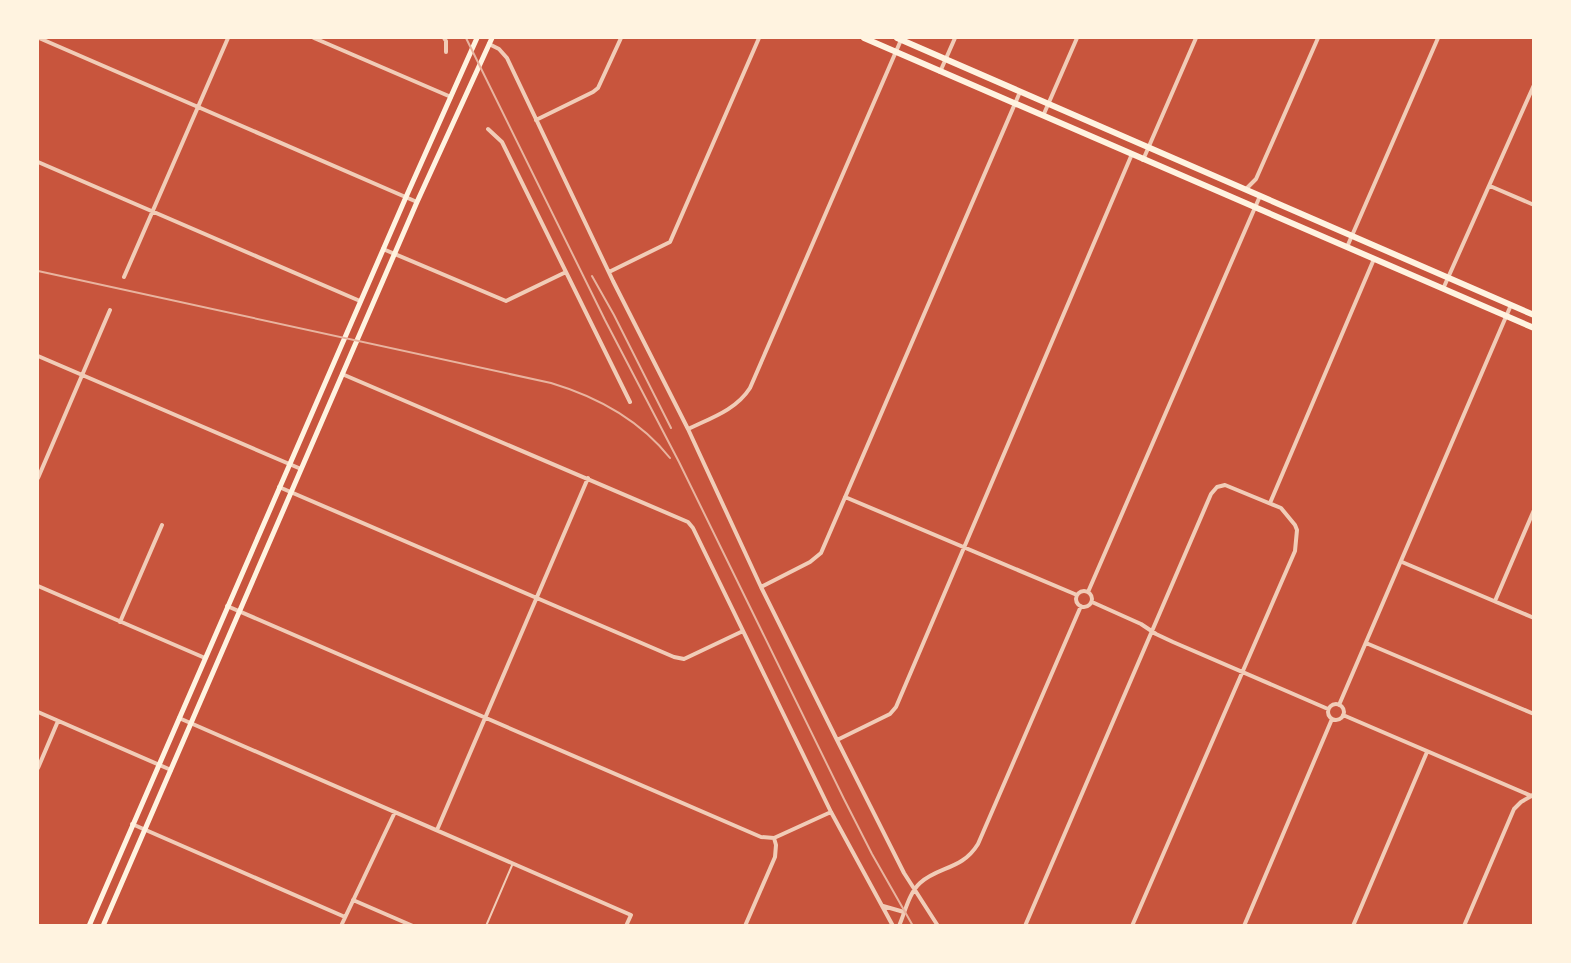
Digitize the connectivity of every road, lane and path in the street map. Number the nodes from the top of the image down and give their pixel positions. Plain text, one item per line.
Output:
1 (39, 38) edge
2 (228, 38) edge
3 (314, 38) edge
4 (444, 38) edge
5 (477, 38) edge
6 (621, 38) edge
7 (759, 38) edge
8 (864, 38) edge
9 (899, 38) edge
10 (955, 38) edge
11 (1077, 38) edge
12 (1196, 38) edge
13 (1318, 38) edge
14 (1438, 38) edge
15 (490, 41) edge
16 (896, 51) junction
17 (446, 52) dead end
18 (946, 59) junction
19 (940, 72) junction
20 (1533, 85) edge
21 (1020, 92) junction
22 (451, 97) junction
23 (1015, 104) junction
24 (1048, 104) junction
25 (198, 106) junction
26 (1043, 116) junction
27 (536, 120) junction
28 (488, 129) dead end
29 (1149, 147) junction
30 (1132, 154) junction
31 (1143, 160) junction
32 (38, 162) edge
33 (1490, 186) junction
34 (1246, 189) junction
35 (1260, 196) junction
36 (406, 197) junction
37 (417, 202) junction
38 (1533, 205) edge
39 (1255, 207) junction
40 (152, 212) junction
41 (1352, 236) junction
42 (1347, 247) junction
43 (383, 249) junction
44 (394, 253) junction
45 (1374, 259) junction
46 (566, 272) junction
47 (609, 272) junction
48 (124, 277) dead end
49 (1448, 278) junction
50 (1443, 289) junction
51 (360, 301) junction
52 (1511, 305) junction
53 (110, 310) dead end
54 (1533, 315) edge
55 (1506, 316) junction
56 (1533, 328) edge
57 (38, 356) edge
58 (342, 374) junction
59 (82, 375) junction
60 (630, 402) dead end
61 (688, 429) junction
62 (289, 464) junction
63 (301, 469) junction
64 (38, 478) edge
65 (588, 478) junction
66 (279, 487) junction
67 (291, 492) junction
68 (845, 496) junction
69 (1270, 503) junction
70 (1533, 510) edge
71 (162, 525) dead end
72 (964, 548) junction
73 (1401, 561) junction
74 (38, 586) edge
75 (761, 587) junction
76 (1088, 592) junction
77 (1077, 595) junction
78 (536, 599) junction
79 (1495, 601) junction
80 (1092, 602) junction
81 (227, 606) junction
82 (1081, 606) junction
83 (239, 611) junction
84 (1533, 618) edge
85 (120, 622) junction
86 (742, 631) junction
87 (1152, 631) junction
88 (1366, 643) junction
89 (205, 658) junction
90 (1242, 672) junction
91 (1339, 705) junction
92 (1328, 709) junction
93 (38, 712) edge
94 (1533, 714) edge
95 (1343, 715) junction
96 (486, 717) junction
97 (179, 718) junction
98 (1332, 719) junction
99 (58, 721) junction
100 (191, 723) junction
101 (837, 740) junction
102 (1427, 752) junction
103 (158, 764) junction
104 (38, 768) edge
105 (171, 770) junction
106 (1533, 796) edge
107 (395, 812) junction
108 (831, 812) junction
109 (132, 824) junction
110 (145, 829) junction
111 (437, 830) junction
112 (774, 838) junction
113 (513, 864) junction
114 (914, 890) junction
115 (353, 900) junction
116 (882, 906) junction
117 (904, 912) junction
118 (345, 917) junction
119 (88, 926) edge
120 (103, 926) edge
121 (341, 926) edge
122 (413, 926) edge
123 (486, 926) edge
124 (626, 926) edge
125 (745, 926) edge
126 (893, 926) edge
127 (899, 926) edge
128 (938, 926) edge
129 (1025, 926) edge
130 (1132, 926) edge
131 (1244, 926) edge
132 (1353, 926) edge
133 (1464, 926) edge

1 - 25 street
2 - 25 street
3 - 22 street
4 - 17 street
5 - 22 main road
6 - 27 street
7 - 47 street
8 - 16 main road
9 - 16 street
9 - 18 main road
10 - 18 street
11 - 24 street
12 - 29 street
13 - 34 street
14 - 41 street
15 - 27 street
15 - 37 main road
16 - 19 main road
16 - 61 street
18 - 19 street
18 - 21 main road
19 - 23 main road
20 - 33 street
21 - 23 street
21 - 24 main road
22 - 36 main road
23 - 26 main road
23 - 68 street
24 - 26 street
24 - 29 main road
25 - 36 street
25 - 40 street
26 - 30 main road
27 - 47 street
28 - 46 street
29 - 31 street
29 - 34 main road
30 - 31 main road
30 - 72 street
31 - 39 main road
32 - 40 street
33 - 38 street
33 - 49 street
34 - 35 main road
35 - 39 street
35 - 41 main road
36 - 37 street
36 - 43 main road
37 - 44 main road
39 - 42 main road
39 - 76 street
40 - 48 street
40 - 51 street
41 - 42 street
41 - 49 main road
42 - 45 main road
43 - 44 street
43 - 51 main road
44 - 46 street
44 - 58 main road
45 - 50 main road
45 - 69 street
46 - 60 street
47 - 61 street
49 - 50 street
49 - 52 main road
50 - 55 main road
51 - 62 main road
52 - 54 main road
52 - 55 street
53 - 59 street
55 - 56 main road
55 - 73 street
57 - 59 street
58 - 63 main road
58 - 65 street
59 - 62 street
59 - 64 street
61 - 75 street
62 - 63 street
62 - 66 main road
63 - 67 main road
65 - 78 street
65 - 86 street
66 - 67 street
66 - 81 main road
67 - 78 street
67 - 83 main road
68 - 72 street
68 - 75 street
69 - 87 street
69 - 90 street
70 - 79 street
71 - 85 street
72 - 77 street
72 - 101 street
73 - 79 street
73 - 88 street
74 - 85 street
75 - 101 street
76 - 77 street
76 - 80 street
77 - 82 street
78 - 86 street
78 - 96 street
79 - 84 street
80 - 82 street
80 - 87 street
81 - 83 street
81 - 89 main road
82 - 114 street
83 - 96 street
83 - 100 main road
85 - 89 street
86 - 108 street
87 - 90 street
87 - 129 street
88 - 91 street
88 - 94 street
89 - 97 main road
90 - 92 street
90 - 130 street
91 - 92 street
91 - 95 street
92 - 98 street
93 - 99 street
95 - 98 street
95 - 102 street
96 - 111 street
96 - 112 street
97 - 100 street
97 - 103 main road
98 - 131 street
99 - 103 street
99 - 104 street
100 - 105 main road
100 - 107 street
101 - 114 street
102 - 106 street
102 - 132 street
103 - 105 street
103 - 109 main road
105 - 110 main road
106 - 133 street
107 - 111 street
107 - 115 street
108 - 112 street
108 - 116 street
109 - 110 street
109 - 119 main road
110 - 118 street
110 - 120 main road
111 - 113 street
112 - 125 street
113 - 123 lane
113 - 124 street
114 - 117 street
114 - 128 street
115 - 118 street
115 - 122 street
116 - 117 street
116 - 126 street
117 - 127 street
118 - 121 street

